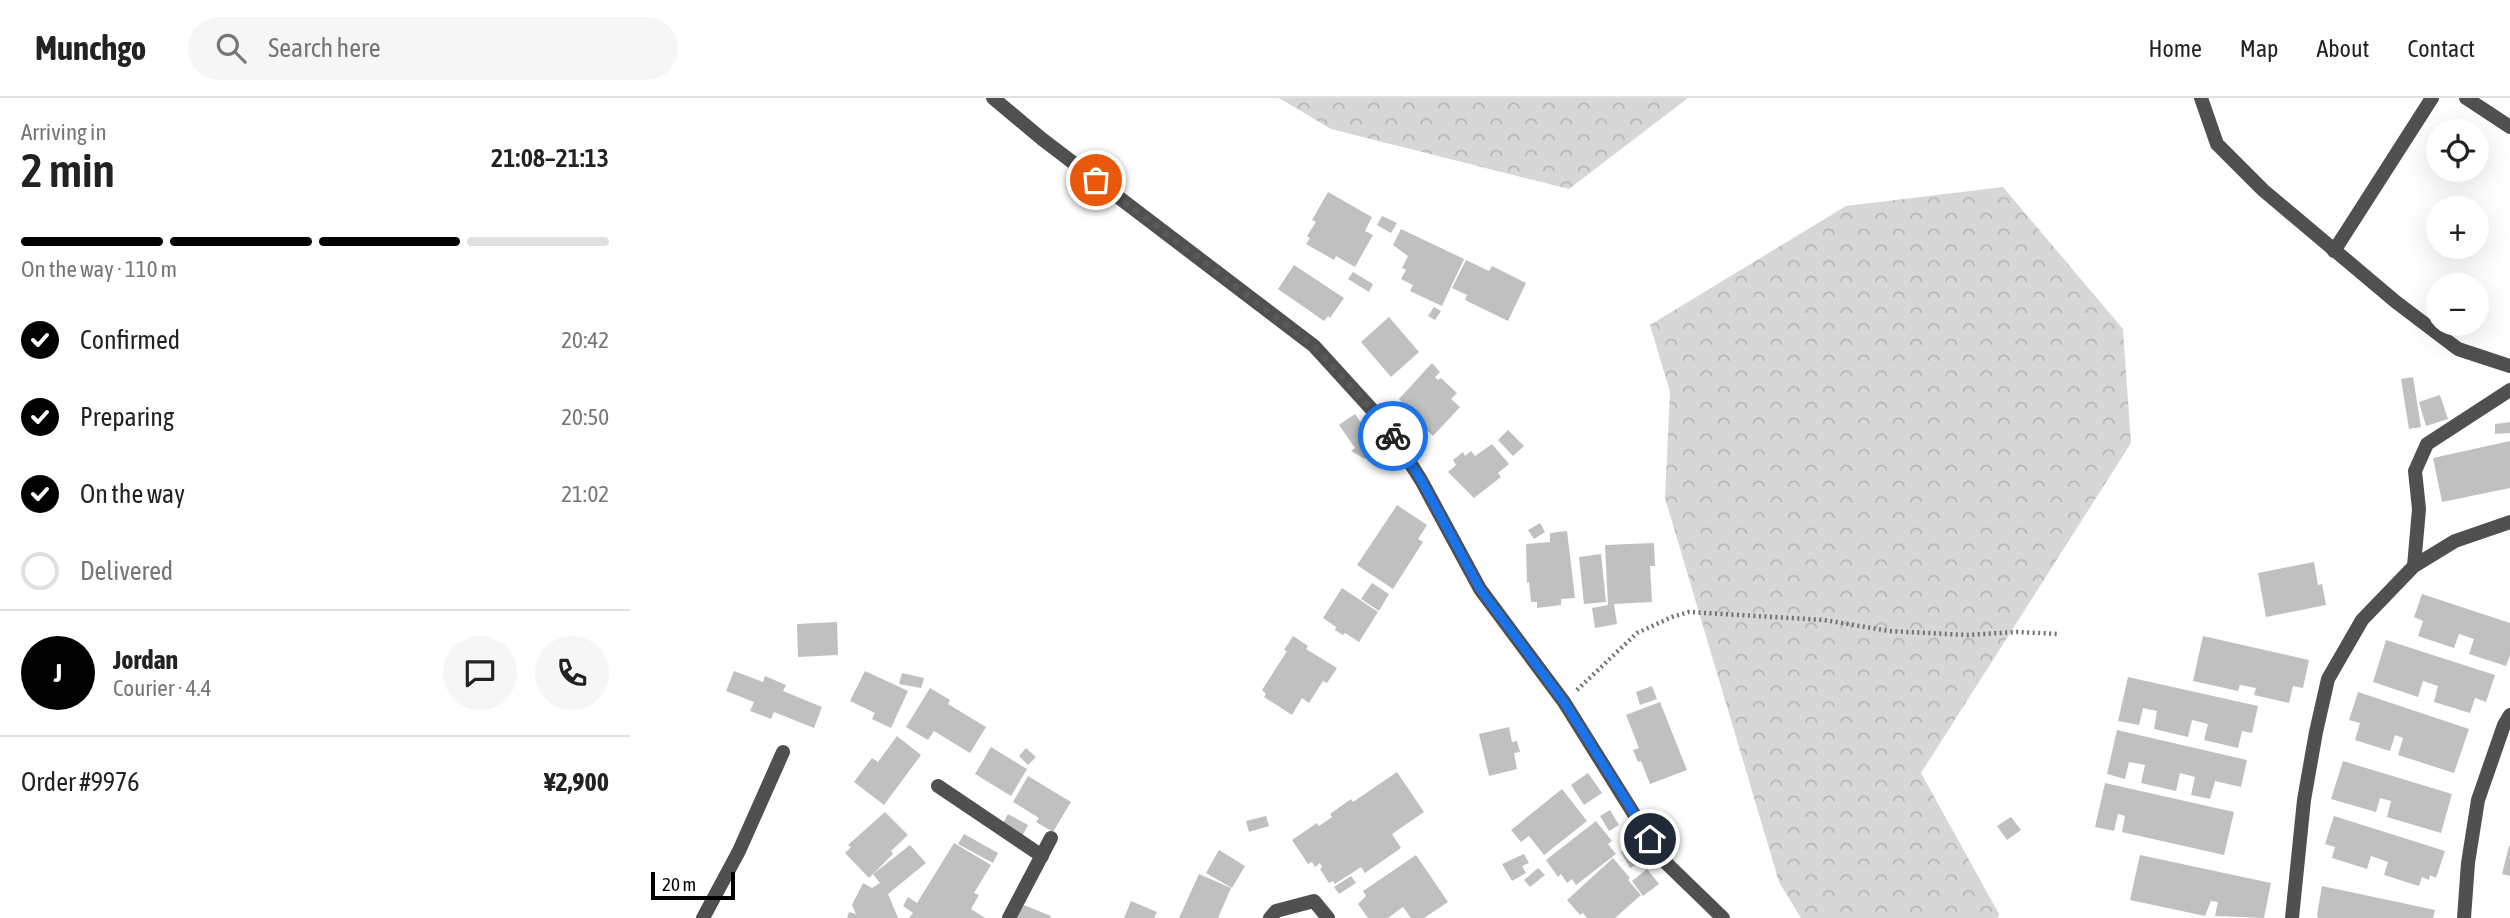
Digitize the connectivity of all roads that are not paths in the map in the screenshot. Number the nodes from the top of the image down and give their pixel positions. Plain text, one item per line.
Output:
1 (993, 98) edge
2 (2202, 98) edge
3 (2432, 98) edge
4 (2466, 98) edge
5 (2510, 127) edge
6 (2334, 251) junction
7 (2510, 366) edge
8 (2510, 390) edge
9 (2510, 522) edge
10 (2414, 566) junction
11 (2510, 715) edge
12 (783, 752) dead end
13 (938, 786) dead end
14 (1051, 838) dead end
15 (1042, 856) junction
16 (703, 918) edge
17 (1009, 918) edge
18 (1270, 918) edge
19 (1328, 918) edge
20 (1723, 918) edge
21 (2292, 918) edge
22 (2464, 918) edge

1 - 20 street
2 - 6 street
3 - 6 street
4 - 5 street
6 - 7 street
8 - 10 street
9 - 10 street
10 - 21 street
11 - 22 street
12 - 16 street
13 - 15 street
14 - 15 street
15 - 17 street
18 - 19 street

